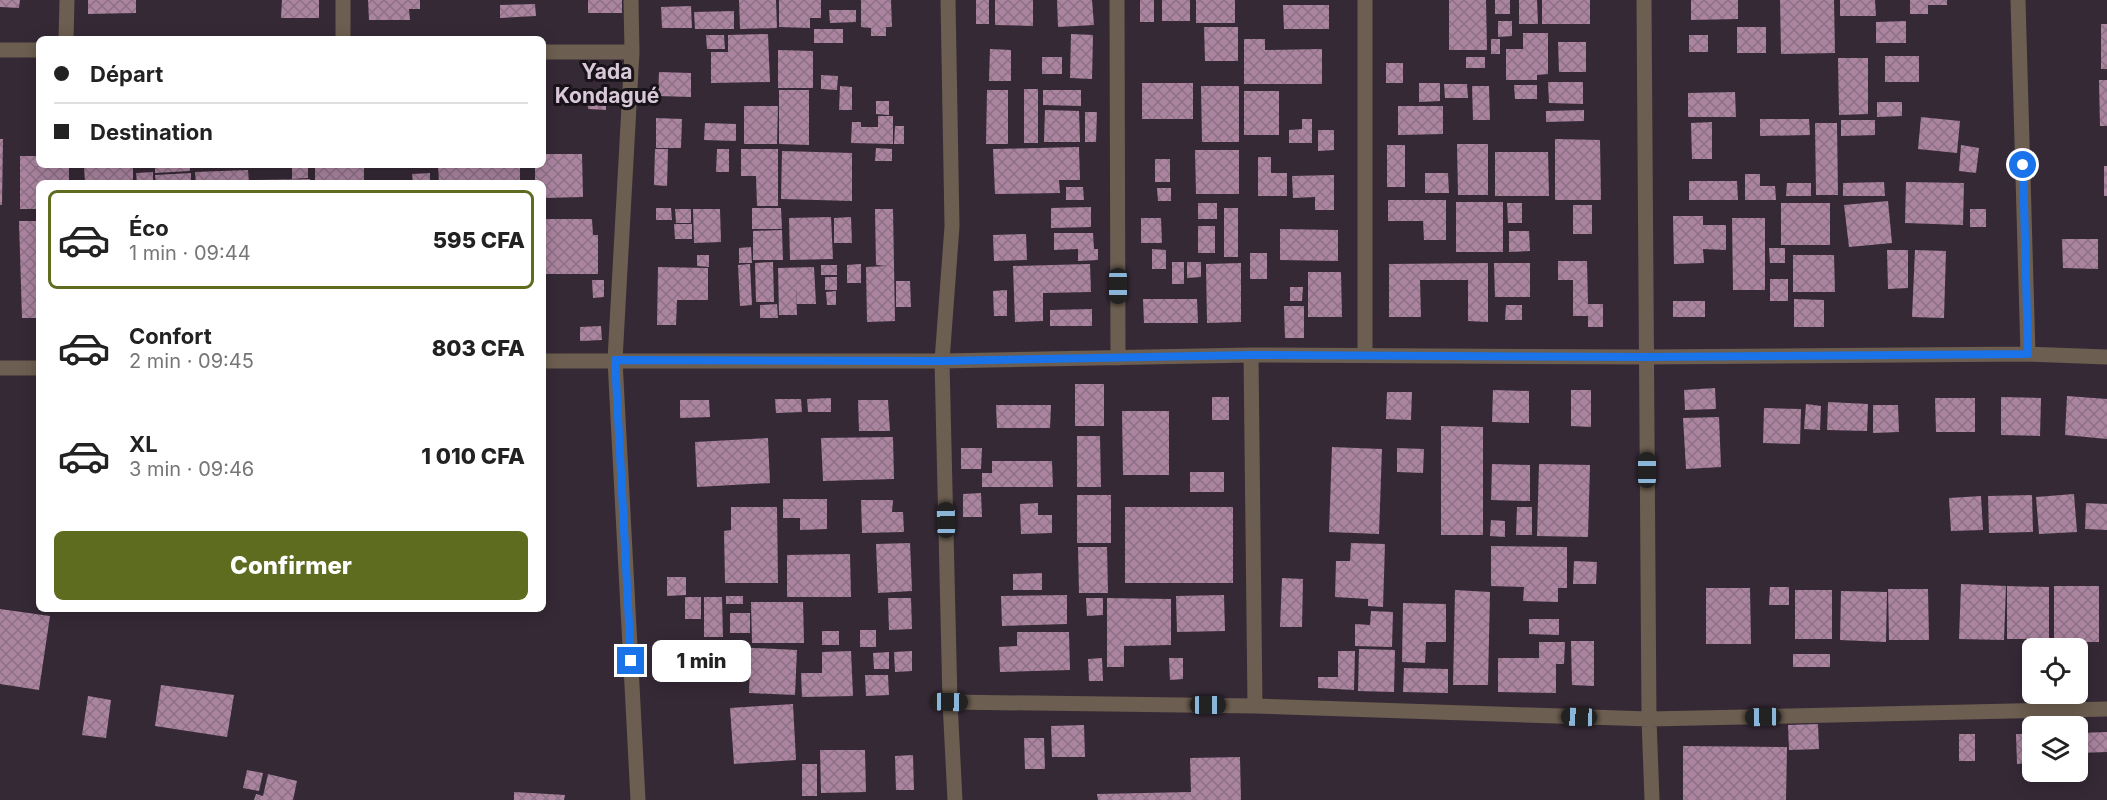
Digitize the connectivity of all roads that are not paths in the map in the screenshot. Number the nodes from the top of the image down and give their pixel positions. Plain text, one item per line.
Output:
1 (67, 0) edge
2 (343, 0) edge
3 (630, 0) edge
4 (948, 0) edge
5 (1117, 0) edge
6 (1365, 0) edge
7 (1644, 0) edge
8 (2018, 0) edge
9 (66, 36) edge
10 (343, 36) edge
11 (0, 50) edge
12 (36, 50) edge
13 (546, 52) edge
14 (632, 52) junction
15 (2028, 354) junction
16 (1251, 355) junction
17 (1365, 355) junction
18 (1646, 357) junction
19 (2107, 357) edge
20 (1118, 358) junction
21 (615, 360) junction
22 (546, 361) edge
23 (942, 361) junction
24 (0, 368) edge
25 (36, 368) edge
26 (950, 702) junction
27 (1255, 706) junction
28 (2107, 709) edge
29 (1649, 719) junction
30 (638, 800) edge
31 (955, 800) edge
32 (1653, 800) edge

1 - 9 street
2 - 10 street
3 - 14 street
4 - 23 street
5 - 20 street
6 - 17 street
7 - 18 street
8 - 15 street
11 - 12 street
13 - 14 street
14 - 21 street
15 - 18 street
15 - 19 street
16 - 17 street
16 - 20 street
16 - 27 street
17 - 18 street
18 - 29 street
20 - 23 street
21 - 22 street
21 - 23 street
21 - 30 street
23 - 26 street
24 - 25 street
26 - 27 street
26 - 31 street
27 - 29 street
28 - 29 street
29 - 32 street

